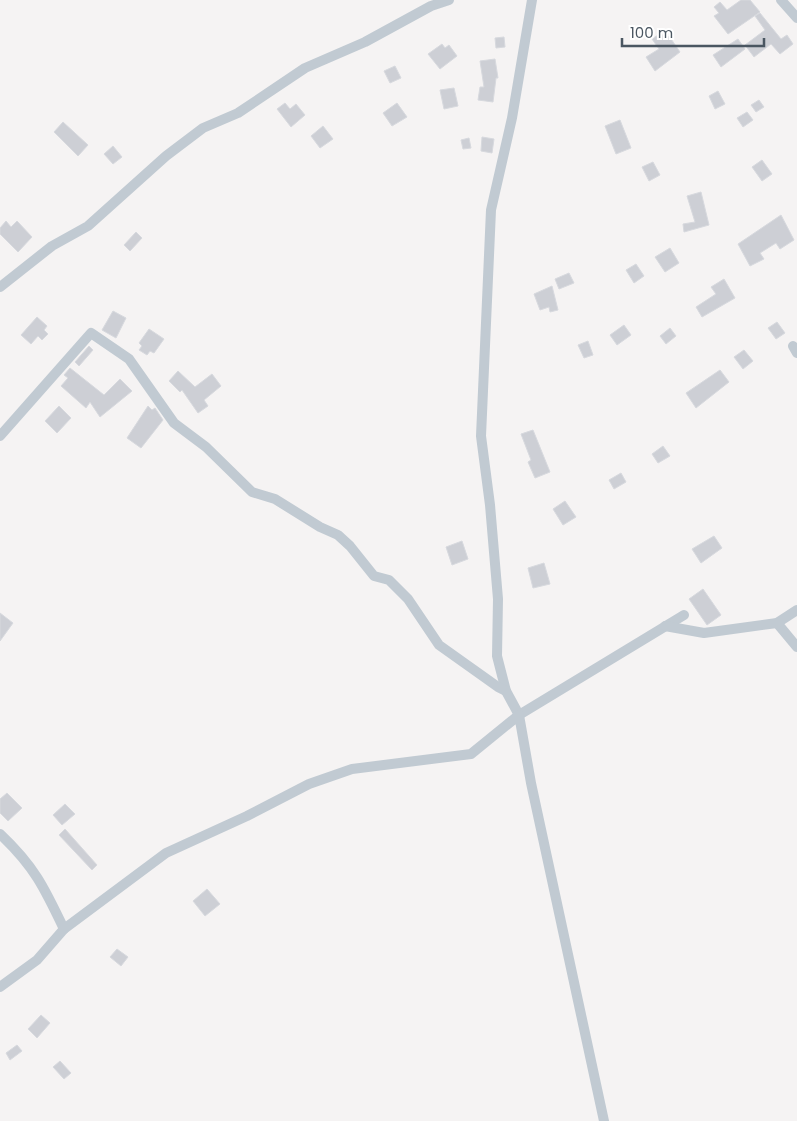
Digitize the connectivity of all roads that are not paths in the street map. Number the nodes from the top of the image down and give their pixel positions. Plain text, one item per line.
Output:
1 (449, 0) edge
2 (532, 0) edge
3 (781, 0) edge
4 (797, 18) edge
5 (0, 287) edge
6 (0, 436) edge
7 (797, 610) edge
8 (684, 615) dead end
9 (777, 624) junction
10 (665, 626) junction
11 (797, 647) edge
12 (506, 691) junction
13 (519, 715) junction
14 (0, 834) edge
15 (64, 929) junction
16 (0, 987) edge
17 (604, 1121) edge

1 - 5 street
2 - 12 street
3 - 4 street
6 - 12 street
7 - 9 street
8 - 10 street
9 - 10 street
9 - 11 street
10 - 13 street
12 - 13 street
13 - 15 street
13 - 17 street
14 - 15 street
15 - 16 street

